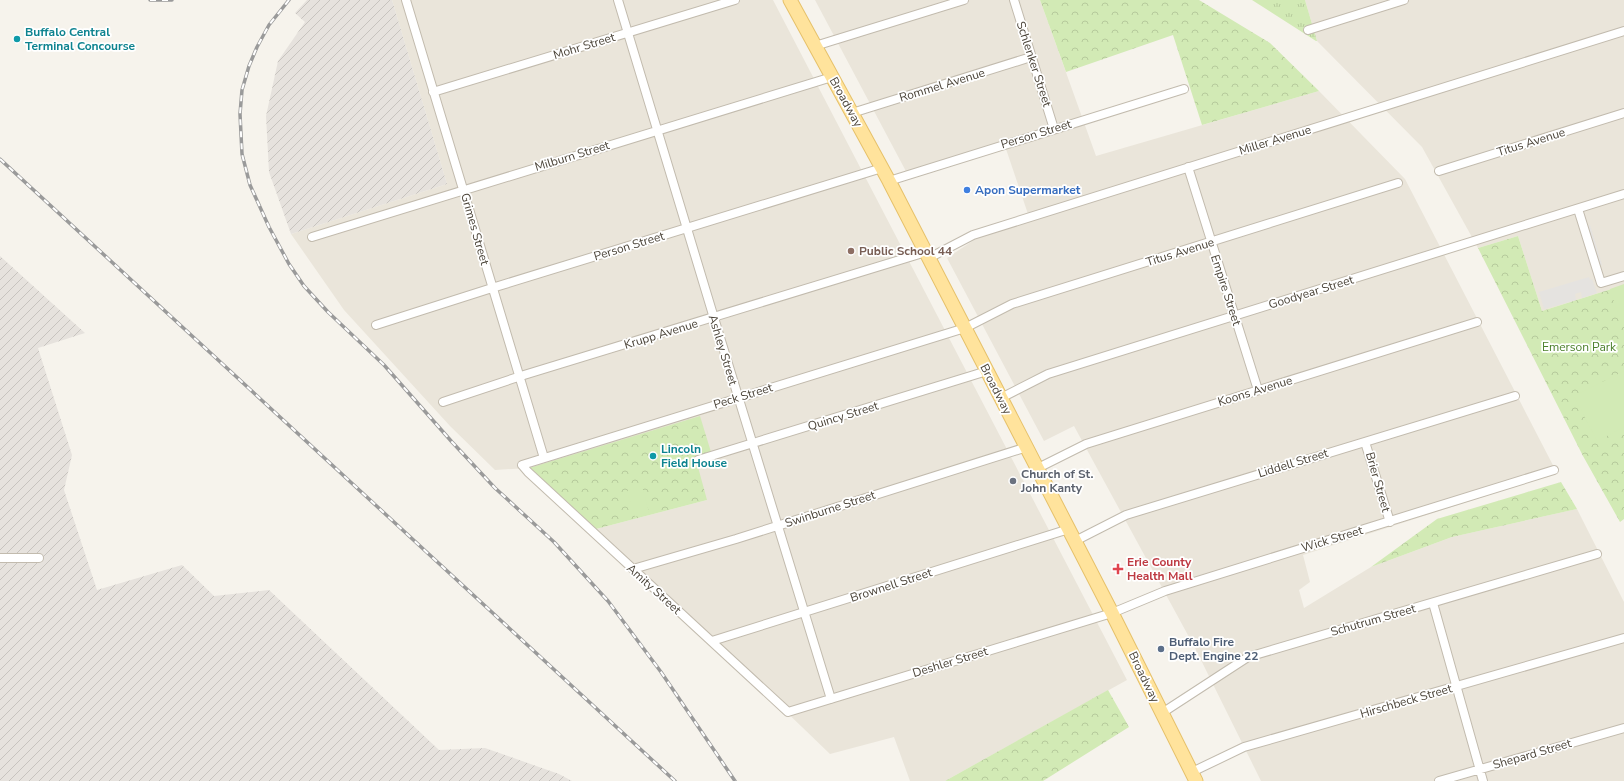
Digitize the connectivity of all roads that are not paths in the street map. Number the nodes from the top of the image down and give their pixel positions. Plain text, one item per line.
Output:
1 (406, 0) edge
2 (618, 0) edge
3 (735, 0) edge
4 (790, 0) edge
5 (964, 0) edge
6 (1014, 0) edge
7 (1404, 0) edge
8 (1308, 30) dead end
9 (1624, 31) edge
10 (628, 32) junction
11 (815, 46) junction
12 (1031, 56) junction
13 (832, 77) junction
14 (1184, 89) dead end
15 (433, 92) junction
16 (852, 113) junction
17 (1624, 113) edge
18 (1054, 129) junction
19 (657, 130) junction
20 (882, 168) junction
21 (1188, 168) junction
22 (1439, 171) dead end
23 (889, 181) junction
24 (1398, 183) dead end
25 (463, 189) junction
26 (1624, 194) edge
27 (1578, 209) junction
28 (686, 228) junction
29 (312, 237) dead end
30 (1211, 242) junction
31 (927, 255) junction
32 (1624, 276) edge
33 (492, 288) junction
34 (1234, 316) junction
35 (714, 318) junction
36 (1477, 322) dead end
37 (376, 325) dead end
38 (965, 328) junction
39 (988, 371) junction
40 (518, 378) junction
41 (1258, 390) junction
42 (1515, 396) dead end
43 (738, 398) junction
44 (1001, 398) junction
45 (443, 402) dead end
46 (1365, 442) junction
47 (752, 444) junction
48 (1027, 448) junction
49 (544, 458) junction
50 (698, 460) dead end
51 (522, 465) joint
52 (1038, 468) junction
53 (1554, 470) dead end
54 (1390, 522) junction
55 (777, 526) junction
56 (1069, 529) junction
57 (1075, 541) junction
58 (1597, 554) dead end
59 (0, 558) edge
60 (40, 558) dead end
61 (633, 569) junction
62 (1433, 603) junction
63 (804, 612) junction
64 (1112, 613) junction
65 (1624, 638) edge
66 (712, 642) junction
67 (1456, 687) junction
68 (831, 699) junction
69 (788, 712) joint
70 (1162, 713) junction
71 (1624, 728) edge
72 (1480, 770) junction
73 (1194, 777) edge
74 (1439, 781) edge
75 (1483, 781) edge

1 - 15 street, Grimes Street
2 - 10 street, Ashley Street
3 - 10 street, Mohr Street
4 - 11 main road, Broadway
5 - 11 street
6 - 12 street, Schlenker Street
7 - 8 street
9 - 21 street, Miller Avenue
10 - 15 street, Mohr Street
10 - 19 street, Ashley Street
11 - 13 main road, Broadway
12 - 16 street, Rommel Avenue
12 - 18 street, Schlenker Street
13 - 16 main road, Broadway
13 - 19 street, Milburn Street
14 - 18 street, Person Street
15 - 25 street, Grimes Street
16 - 20 main road, Broadway
17 - 22 street, Titus Avenue
18 - 23 street, Person Street
19 - 25 street, Milburn Street
19 - 28 street, Ashley Street
20 - 23 main road, Broadway
20 - 28 street, Person Street
21 - 30 street, Empire Street
21 - 31 street, Miller Avenue
23 - 31 main road, Broadway
24 - 30 street, Titus Avenue
25 - 29 street, Milburn Street
25 - 33 street, Grimes Street
26 - 27 street, Goodyear Street
27 - 32 street
27 - 34 street, Goodyear Street
28 - 33 street, Person Street
28 - 35 street, Ashley Street
30 - 34 street, Empire Street
30 - 38 street, Titus Avenue
31 - 35 street, Krupp Avenue
31 - 38 main road, Broadway
33 - 37 street, Person Street
33 - 40 street, Grimes Street
34 - 41 street, Empire Street
34 - 44 street, Goodyear Street
35 - 40 street, Krupp Avenue
35 - 43 street, Ashley Street
36 - 41 street, Koons Avenue
38 - 39 main road, Broadway
38 - 43 street, Peck Street
39 - 44 main road, Broadway
39 - 47 street, Quincy Street
40 - 45 street, Krupp Avenue
40 - 49 street, Grimes Street
41 - 52 street, Koons Avenue
42 - 46 street, Liddell Street
43 - 47 street, Ashley Street
43 - 49 street, Peck Street
44 - 48 main road, Broadway
46 - 54 street, Brier Street
46 - 57 street, Liddell Street
47 - 50 street, Quincy Street
47 - 55 street, Ashley Street
48 - 52 main road, Broadway
48 - 55 street, Swinburne Street
49 - 51 street, Peck Street
51 - 61 street, Amity Street
52 - 56 main road, Broadway
53 - 54 street, Wick Street
54 - 64 street, Wick Street
55 - 61 street, Swinburne Street
55 - 63 street, Ashley Street
56 - 57 main road, Broadway
56 - 63 street, Brownell Street
57 - 64 main road, Broadway
58 - 62 street, Schutrum Street
59 - 60 street
61 - 66 street, Amity Street
62 - 67 street
62 - 70 street, Schutrum Street
63 - 66 street, Brownell Street
63 - 68 street, Ashley Street
64 - 68 street, Deshler Street
64 - 70 main road, Broadway
65 - 67 street, Hirschbeck Street
66 - 69 street, Amity Street
67 - 72 street
67 - 73 street, Hirschbeck Street
68 - 69 street, Deshler Street
70 - 73 main road, Broadway
71 - 72 street, Shepard Street
72 - 74 street, Shepard Street
72 - 75 street

